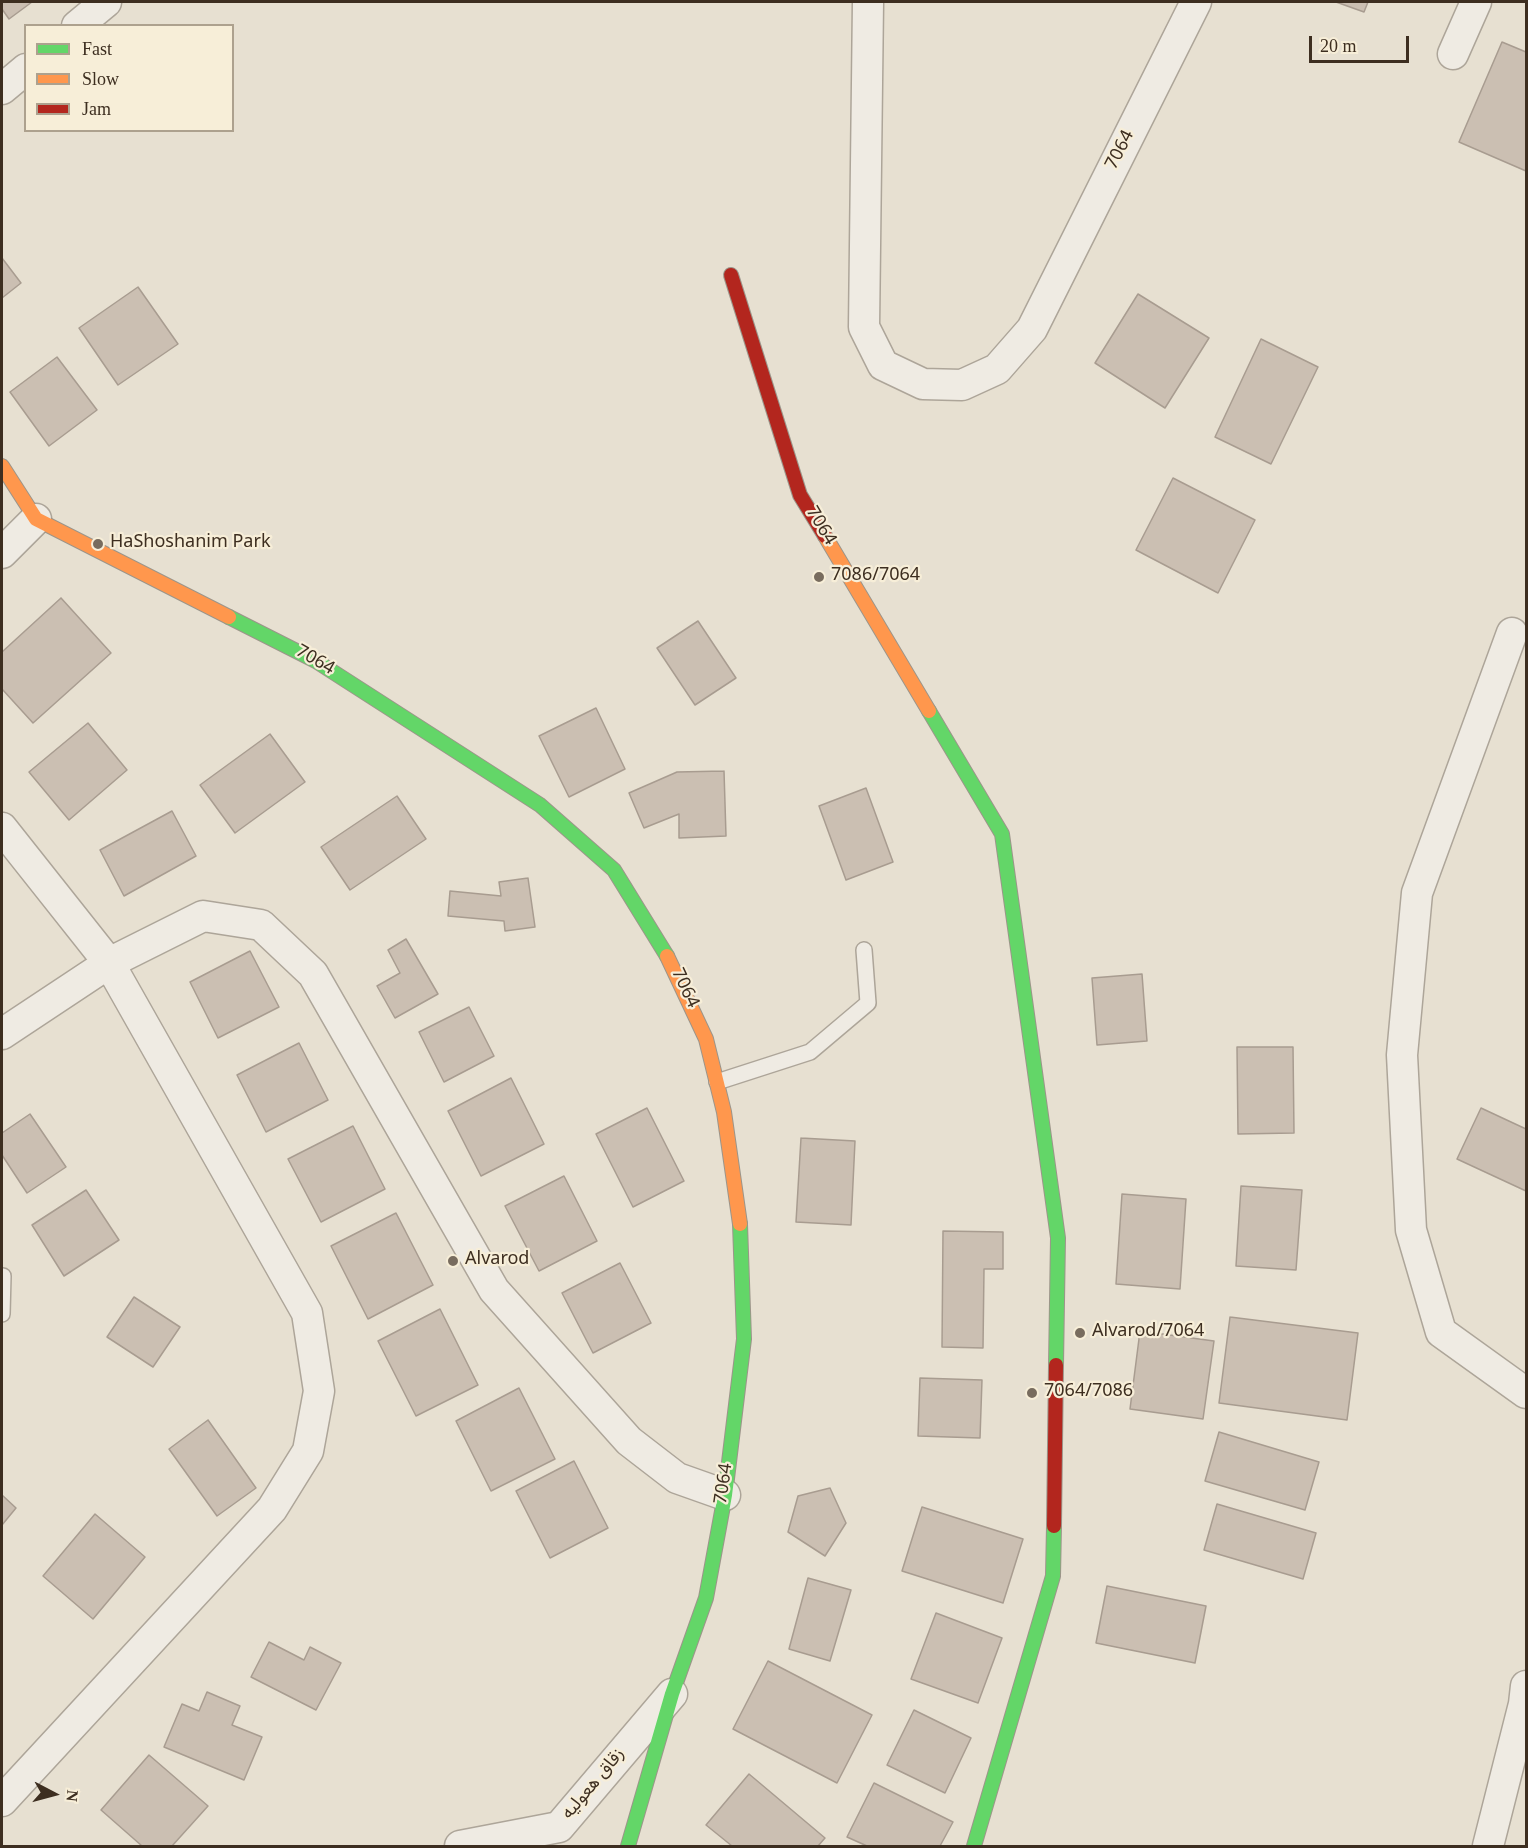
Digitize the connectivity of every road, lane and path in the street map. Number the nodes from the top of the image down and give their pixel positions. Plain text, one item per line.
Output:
1 (106, 2) edge
2 (868, 2) edge
3 (1197, 2) edge
4 (1476, 2) edge
5 (79, 24) edge
6 (1453, 54) dead end
7 (24, 71) edge
8 (2, 89) edge
9 (731, 275) dead end
10 (2, 466) edge
11 (36, 519) junction
12 (2, 553) edge
13 (1512, 633) dead end
14 (2, 828) edge
15 (864, 950) dead end
16 (109, 963) junction
17 (2, 1034) edge
18 (717, 1082) junction
19 (3, 1276) dead end
20 (2, 1314) edge
21 (1527, 1393) edge
22 (725, 1495) junction
23 (1527, 1686) edge
24 (672, 1694) junction
25 (2, 1802) edge
26 (460, 1846) edge
27 (628, 1846) edge
28 (974, 1846) edge
29 (1488, 1846) edge

1 - 5 street
2 - 3 street, 7064
4 - 6 street
7 - 8 street
9 - 28 street, 7064
10 - 11 street
11 - 12 street
11 - 18 street, 7064
13 - 21 street
14 - 16 street
15 - 18 lane
16 - 17 street
16 - 22 street
16 - 25 street
18 - 22 street, 7064
19 - 20 lane
22 - 24 street, 7064
23 - 29 street
24 - 26 street, زقاق هعوليه
24 - 27 street, 7064

